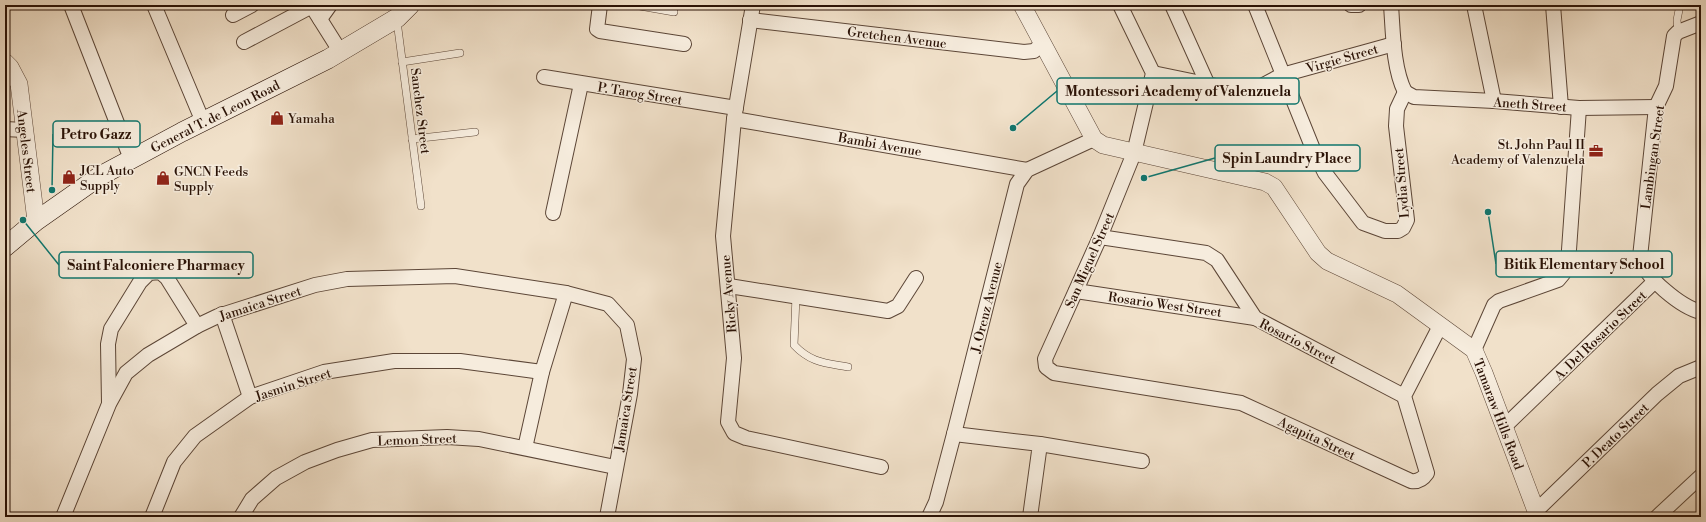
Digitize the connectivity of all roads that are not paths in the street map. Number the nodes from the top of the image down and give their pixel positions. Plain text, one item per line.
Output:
1 (71, 5) edge
2 (154, 5) edge
3 (252, 5) edge
4 (330, 5) edge
5 (410, 5) edge
6 (600, 5) edge
7 (634, 5) edge
8 (753, 5) edge
9 (1022, 5) edge
10 (1120, 5) edge
11 (1172, 5) edge
12 (1255, 5) edge
13 (1351, 5) edge
14 (1359, 5) edge
15 (1391, 5) edge
16 (1474, 5) edge
17 (1552, 5) edge
18 (1680, 5) edge
19 (311, 6) edge
20 (674, 12) dead end
21 (233, 15) dead end
22 (397, 18) junction
23 (320, 19) junction
24 (750, 20) junction
25 (1701, 23) edge
26 (1678, 32) junction
27 (244, 42) dead end
28 (684, 44) dead end
29 (1042, 44) junction
30 (1394, 44) junction
31 (340, 52) junction
32 (460, 53) dead end
33 (5, 62) edge
34 (402, 62) junction
35 (1153, 73) junction
36 (1282, 75) junction
37 (544, 77) dead end
38 (581, 84) junction
39 (1208, 85) junction
40 (1405, 92) junction
41 (1494, 101) junction
42 (1561, 107) junction
43 (1656, 107) junction
44 (1579, 108) junction
45 (735, 114) junction
46 (203, 122) junction
47 (5, 129) edge
48 (24, 130) junction
49 (475, 132) dead end
50 (412, 139) junction
51 (1094, 140) junction
52 (1134, 153) junction
53 (131, 159) junction
54 (1027, 170) junction
55 (421, 206) dead end
56 (552, 213) dead end
57 (36, 221) junction
58 (1100, 237) junction
59 (5, 247) edge
60 (916, 278) dead end
61 (1655, 281) junction
62 (729, 286) junction
63 (1076, 291) junction
64 (566, 293) junction
65 (796, 296) junction
66 (1701, 312) edge
67 (222, 314) junction
68 (1255, 318) junction
69 (197, 326) junction
70 (1440, 326) junction
71 (1474, 350) junction
72 (848, 367) dead end
73 (1046, 367) joint
74 (1701, 367) edge
75 (542, 372) junction
76 (1404, 396) junction
77 (250, 397) junction
78 (109, 404) junction
79 (1504, 427) junction
80 (954, 434) junction
81 (1040, 444) junction
82 (525, 448) junction
83 (1142, 461) dead end
84 (615, 467) junction
85 (881, 468) dead end
86 (1701, 476) edge
87 (1536, 514) edge
88 (63, 517) edge
89 (152, 517) edge
90 (241, 517) edge
91 (607, 517) edge
92 (929, 517) edge
93 (1030, 517) edge
94 (1657, 517) edge

1 - 53 street
2 - 46 street
3 - 21 street
4 - 23 street
5 - 22 main road, General T. de Leon Road
6 - 28 street
7 - 20 lane
8 - 24 street, Ricky Avenue
9 - 29 street
10 - 35 street
11 - 39 street
12 - 36 street, Lydia Street
13 - 14 street
15 - 30 street
16 - 41 street
17 - 42 street
18 - 26 lane
19 - 23 street
19 - 27 street
22 - 31 main road, General T. de Leon Road
22 - 34 lane, Sanchez Street
23 - 31 street
24 - 29 street, Gretchen Avenue
24 - 45 street, Ricky Avenue
25 - 26 street
26 - 43 street, Lambingan Street
29 - 51 street
30 - 36 street, Virgie Street
30 - 40 street
31 - 46 main road, General T. de Leon Road
32 - 34 lane
33 - 48 street, Angeles Street
34 - 50 lane, Sanchez Street
35 - 39 street, Virgie Street
35 - 52 street, San Miguel Street
36 - 39 street, Virgie Street
36 - 40 street, Lydia Street
37 - 38 street, P. Tarog Street
38 - 45 street, P. Tarog Street
38 - 56 street
40 - 41 street, Aneth Street
41 - 42 street, Aneth Street
42 - 44 street, Aneth Street
43 - 44 street, Aneth Street
43 - 61 street, Lambingan Street
44 - 71 street
45 - 54 street, Bambi Avenue
45 - 62 street, Ricky Avenue
46 - 53 main road, General T. de Leon Road
47 - 48 street
48 - 57 street, Angeles Street
49 - 50 lane
50 - 55 lane, Sanchez Street
51 - 52 street, Tamaraw Hills Road
51 - 54 street
52 - 58 street, San Miguel Street
52 - 70 street, Tamaraw Hills Road
53 - 57 main road, General T. de Leon Road
54 - 80 street, J. Orenz Avenue
57 - 59 main road, General T. de Leon Road
58 - 63 street, San Miguel Street
58 - 68 street, Rosario Street
60 - 65 street
61 - 66 street, A. Del Rosario Street
61 - 79 street, A. Del Rosario Street
62 - 65 street
62 - 85 street, Ricky Avenue
63 - 68 street, Rosario West Street
63 - 73 street, San Miguel Street
64 - 67 street, Jamaica Street
64 - 75 street
64 - 84 street, Jamaica Street
65 - 72 lane
67 - 69 street, Jamaica Street
67 - 77 street
68 - 76 street, Rosario Street
69 - 78 street, Jamaica Street
69 - 78 street
70 - 71 street, Tamaraw Hills Road
70 - 76 street
71 - 79 street, Tamaraw Hills Road
73 - 76 street, Agapita Street
74 - 87 street, P. Deato Street
75 - 77 street, Jasmin Street
75 - 82 street
77 - 89 street, Jasmin Street
78 - 88 street, Jamaica Street
79 - 87 street, Tamaraw Hills Road
80 - 81 street
80 - 92 street, J. Orenz Avenue
81 - 83 street
81 - 93 street
82 - 84 street, Lemon Street
82 - 90 street, Lemon Street
84 - 91 street, Jamaica Street
86 - 94 street

